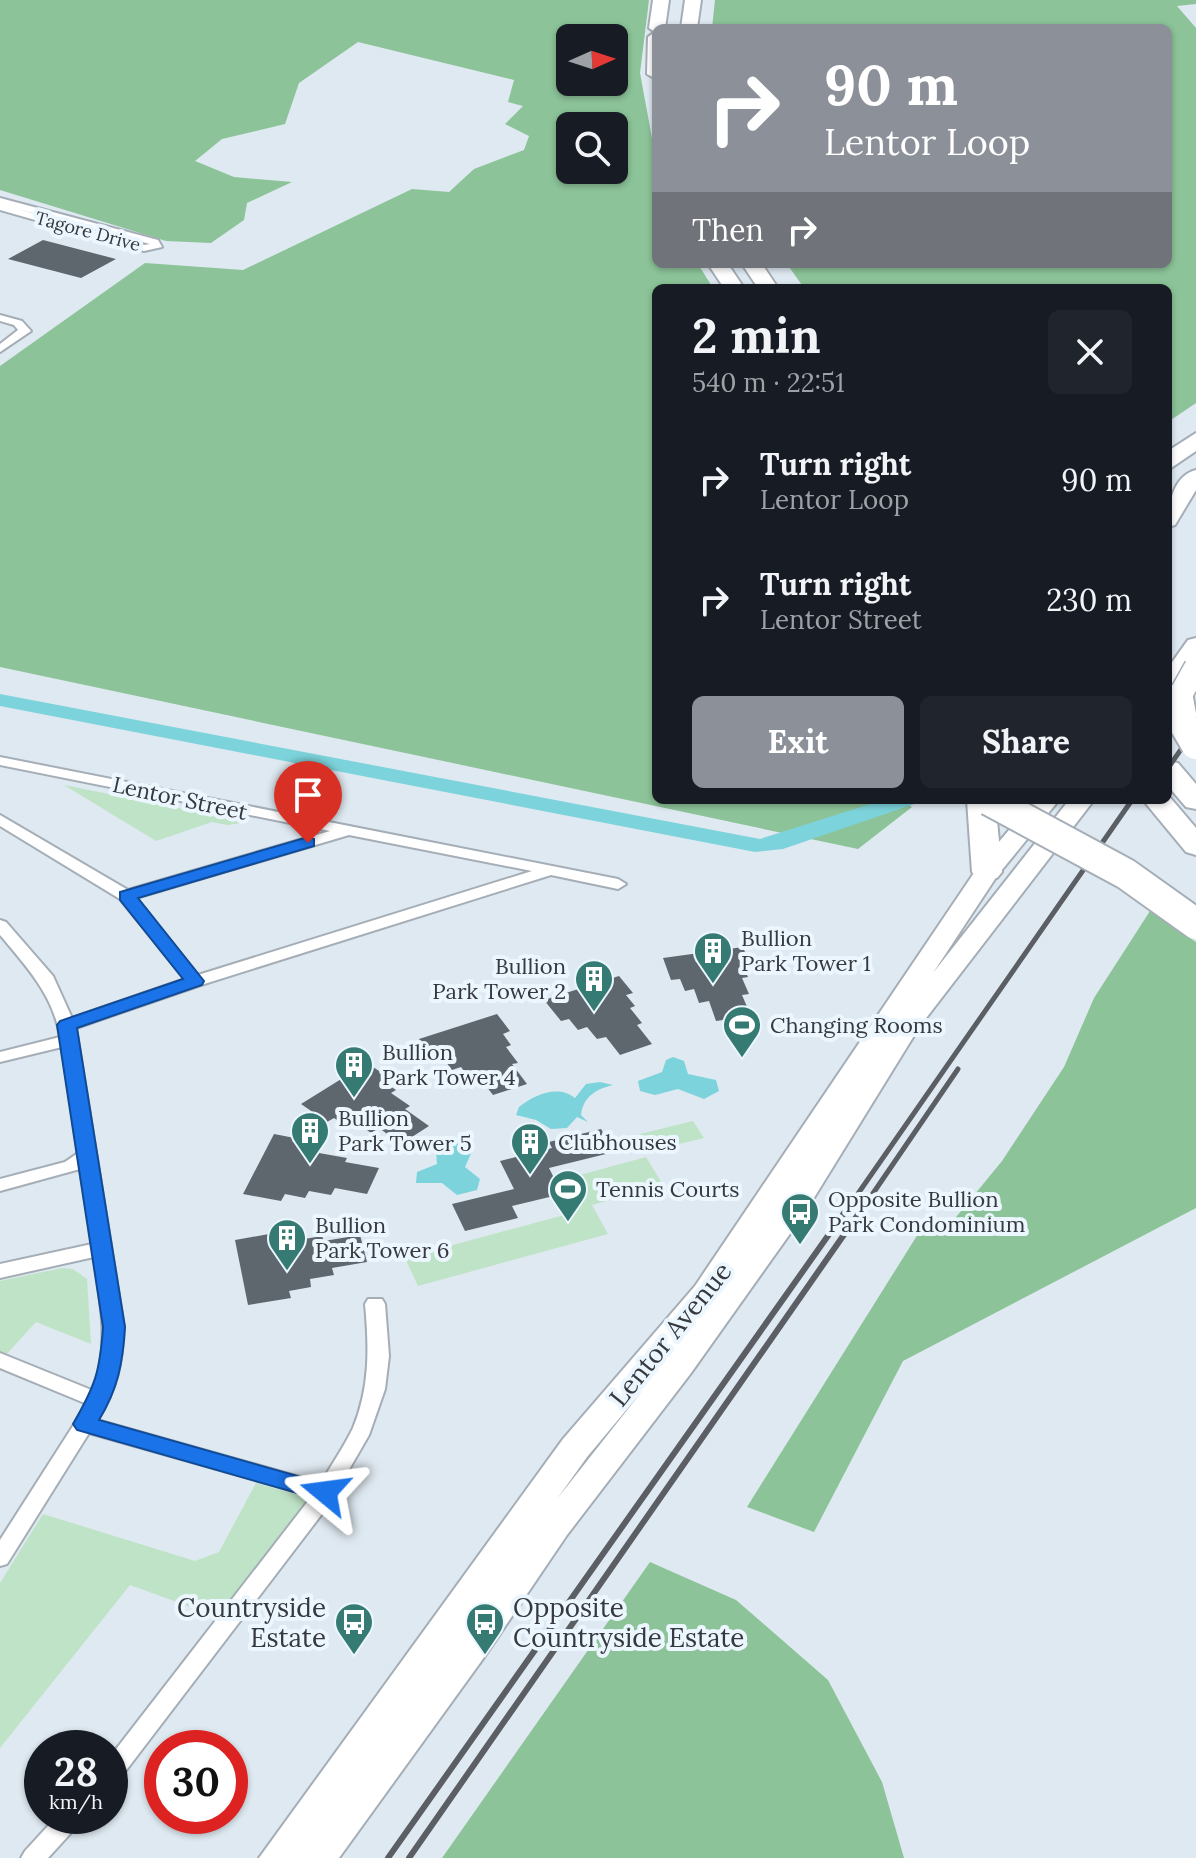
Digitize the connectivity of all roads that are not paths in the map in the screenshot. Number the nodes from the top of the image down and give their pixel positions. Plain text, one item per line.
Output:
1 (661, 0) edge
2 (693, 0) edge
3 (658, 24) edge
4 (690, 24) edge
5 (0, 201) edge
6 (0, 207) edge
7 (0, 318) edge
8 (0, 349) edge
9 (1196, 440) edge
10 (1172, 460) edge
11 (1196, 476) edge
12 (1172, 515) edge
13 (1196, 645) edge
14 (1196, 667) edge
15 (1172, 678) edge
16 (1196, 744) edge
17 (0, 761) edge
18 (1172, 774) edge
19 (1196, 801) edge
20 (981, 804) edge
21 (996, 804) edge
22 (1160, 804) edge
23 (1058, 808) edge
24 (0, 820) edge
25 (344, 832) junction
26 (1196, 846) edge
27 (549, 871) junction
28 (987, 872) junction
29 (618, 884) dead end
30 (126, 896) junction
31 (1196, 924) edge
32 (0, 925) edge
33 (195, 981) junction
34 (68, 1032) junction
35 (0, 1057) edge
36 (82, 1165) junction
37 (0, 1185) edge
38 (100, 1249) junction
39 (0, 1271) edge
40 (375, 1304) dead end
41 (0, 1360) edge
42 (100, 1401) junction
43 (85, 1424) junction
44 (325, 1492) junction
45 (3, 1545) edge
46 (128, 1751) edge
47 (55, 1834) edge
48 (33, 1858) edge
49 (278, 1858) edge
50 (317, 1858) edge

1 - 3 highway
2 - 4 highway
5 - 6 street, Tagore Drive
7 - 8 street
9 - 10 highway
11 - 12 main road
13 - 15 main road
14 - 16 highway, bridge
17 - 25 street, Lentor Street
18 - 19 highway
20 - 28 highway
21 - 31 highway, bridge
22 - 26 highway
23 - 28 main road, Lentor Avenue
23 - 50 main road, Lentor Avenue
24 - 30 street
25 - 27 street, Lentor Street
25 - 30 street
27 - 29 street, Lentor Street
27 - 33 street, Lentor Street
28 - 49 main road, Lentor Avenue
30 - 33 street
32 - 34 street
33 - 34 street, Lentor Street
34 - 35 street, Lentor Street
34 - 36 street
36 - 37 street
36 - 38 street
38 - 39 street
38 - 42 street
40 - 44 street
41 - 42 street
42 - 43 street
43 - 44 street
43 - 45 street
44 - 46 street
47 - 48 street

